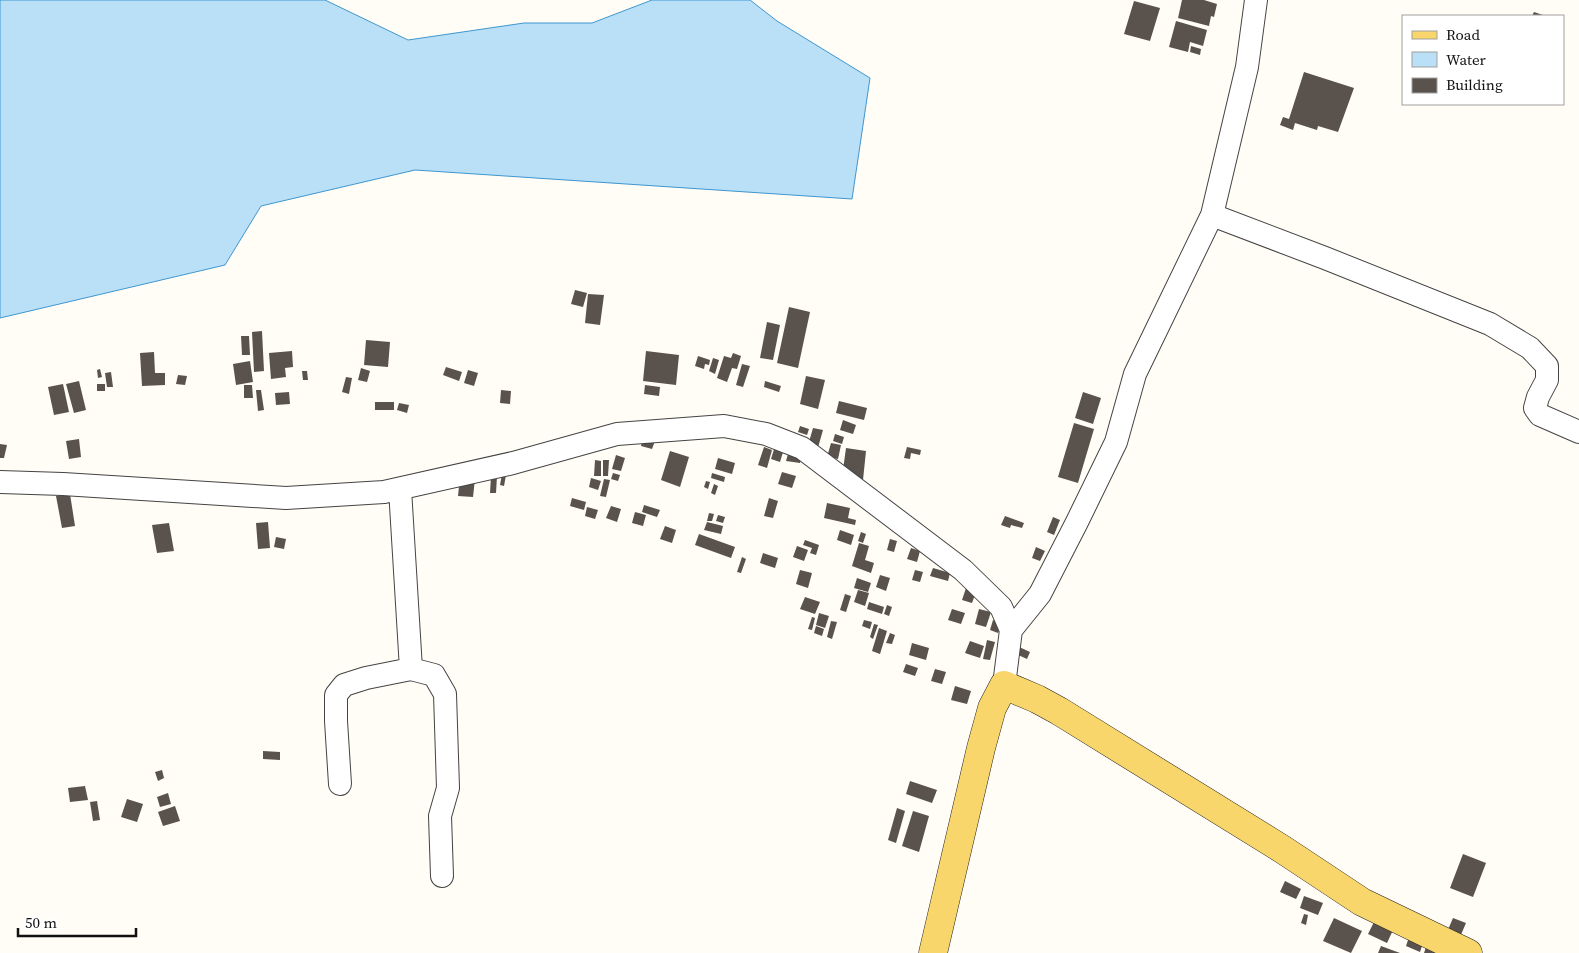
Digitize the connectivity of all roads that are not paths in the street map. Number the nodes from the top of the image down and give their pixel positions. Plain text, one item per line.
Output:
1 (1256, 0) edge
2 (1212, 215) junction
3 (1579, 432) edge
4 (0, 482) edge
5 (400, 488) junction
6 (1011, 630) junction
7 (411, 669) junction
8 (1004, 685) junction
9 (340, 784) dead end
10 (442, 876) dead end
11 (933, 953) edge
12 (1468, 953) edge

1 - 2 street
2 - 3 street
2 - 6 street
4 - 5 street
5 - 6 street
5 - 7 street
6 - 8 street
7 - 9 street
7 - 10 street
8 - 11 main road
8 - 12 main road

